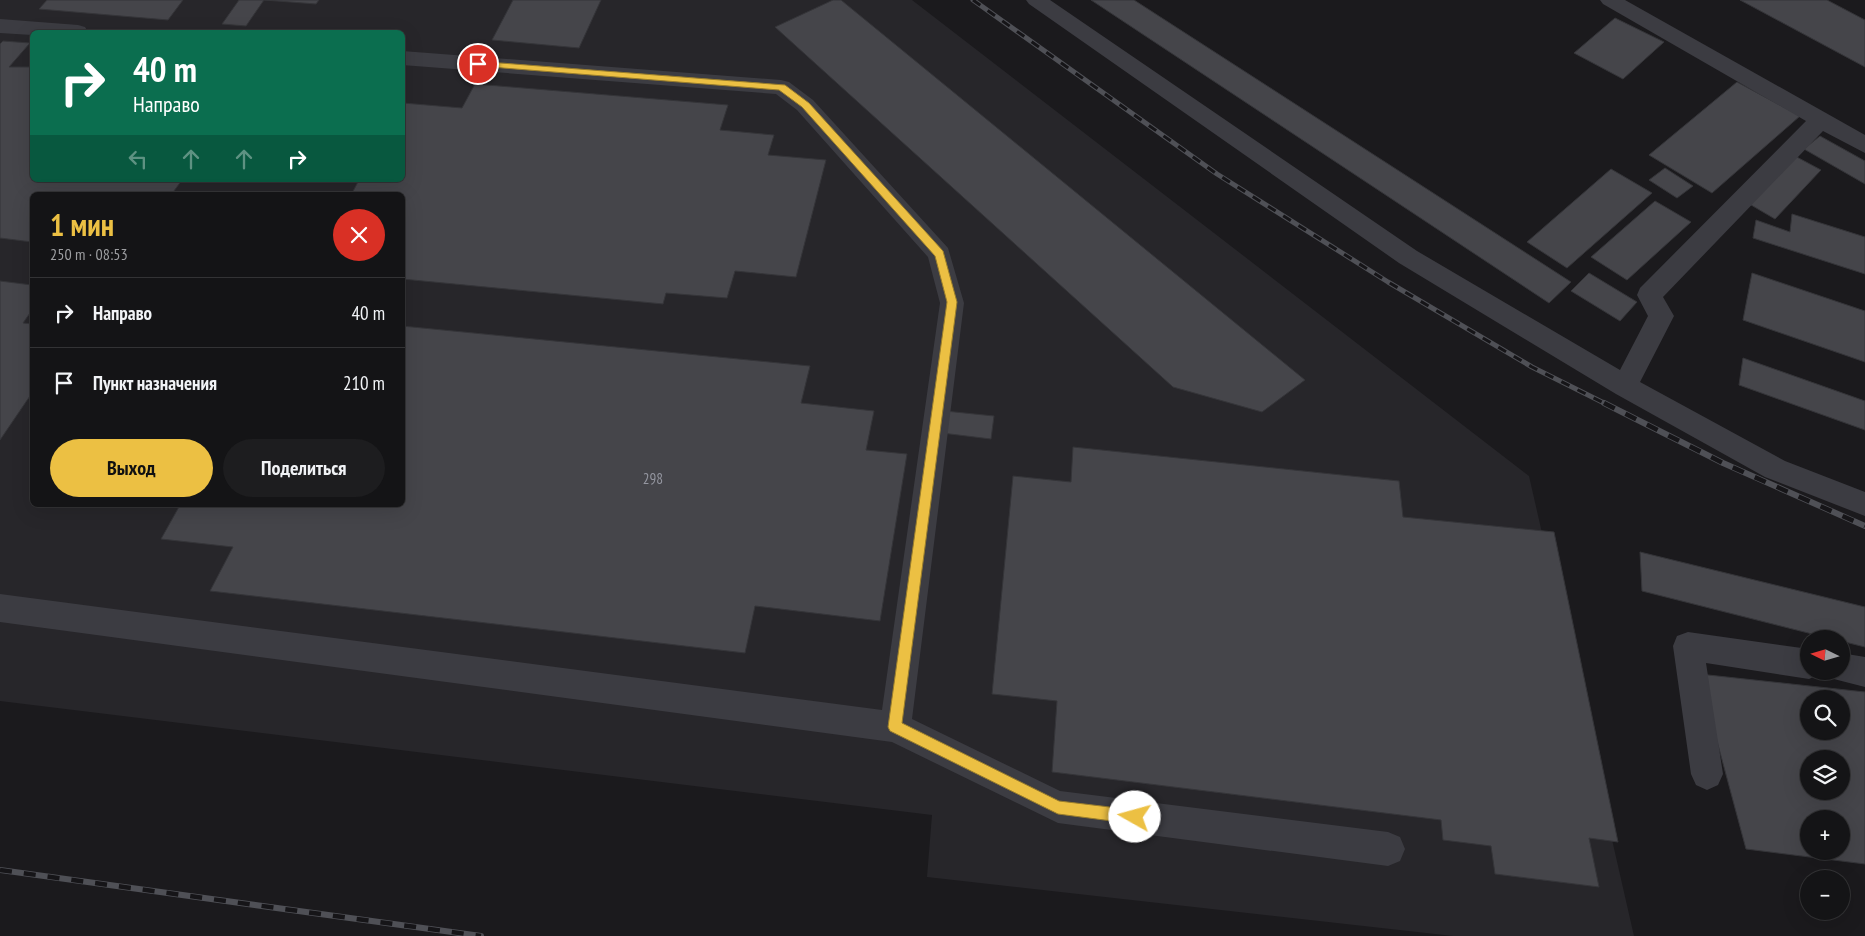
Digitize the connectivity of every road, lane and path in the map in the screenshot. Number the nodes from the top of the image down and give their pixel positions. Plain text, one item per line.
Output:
1 (1036, 0) edge
2 (1610, 0) edge
3 (0, 26) edge
4 (52, 30) edge
5 (405, 58) edge
6 (1821, 120) junction
7 (1865, 145) edge
8 (1625, 386) junction
9 (1865, 504) edge
10 (0, 608) edge
11 (1800, 663) edge
12 (1850, 670) edge
13 (1865, 672) edge
14 (895, 727) junction
15 (1707, 774) dead end
16 (1388, 848) dead end

1 - 8 street
2 - 6 street
3 - 4 street
5 - 14 street
6 - 7 street
6 - 8 street
8 - 9 street
10 - 14 street
11 - 15 street
12 - 13 street
14 - 16 street

